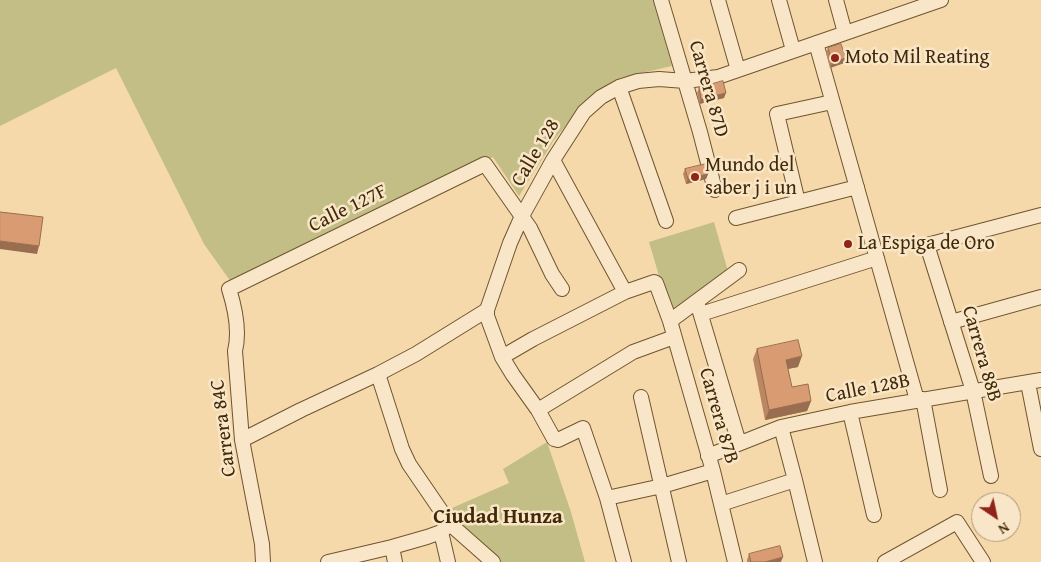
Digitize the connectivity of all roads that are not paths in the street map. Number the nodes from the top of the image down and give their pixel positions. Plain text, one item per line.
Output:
1 (662, 0) edge
2 (718, 0) edge
3 (779, 0) edge
4 (836, 0) edge
5 (933, 1) edge
6 (846, 33) junction
7 (816, 43) junction
8 (793, 50) junction
9 (738, 70) junction
10 (685, 81) junction
11 (619, 87) junction
12 (832, 102) junction
13 (553, 160) junction
14 (857, 187) junction
15 (715, 190) dead end
16 (798, 202) junction
17 (1041, 215) edge
18 (522, 216) junction
19 (736, 218) dead end
20 (666, 220) dead end
21 (877, 258) junction
22 (740, 270) dead end
23 (229, 289) joint
24 (562, 290) dead end
25 (625, 292) junction
26 (1041, 297) edge
27 (699, 308) junction
28 (487, 310) junction
29 (670, 321) junction
30 (951, 322) junction
31 (674, 337) junction
32 (502, 357) junction
33 (378, 374) junction
34 (1034, 382) edge
35 (973, 391) junction
36 (641, 397) dead end
37 (920, 400) junction
38 (538, 410) junction
39 (850, 412) junction
40 (780, 428) junction
41 (242, 440) junction
42 (739, 443) junction
43 (1041, 449) edge
44 (708, 456) junction
45 (713, 471) junction
46 (992, 476) dead end
47 (795, 480) junction
48 (662, 486) junction
49 (940, 490) dead end
50 (607, 498) junction
51 (721, 504) junction
52 (874, 515) dead end
53 (445, 528) junction
54 (392, 547) junction
55 (336, 561) edge
56 (263, 562) edge
57 (395, 562) edge
58 (448, 562) edge
59 (493, 562) edge
60 (624, 562) edge
61 (679, 562) edge
62 (735, 562) edge
63 (815, 562) edge
64 (885, 562) edge
65 (983, 562) edge

1 - 10 street, Carrera 87D
2 - 9 street
3 - 8 street
4 - 6 street
5 - 6 street, Calle 128
6 - 7 street, Calle 128
7 - 8 street, Calle 128
7 - 12 street
8 - 9 street, Calle 128
9 - 10 street, Calle 128
10 - 11 street, Calle 128
10 - 15 street, Carrera 87D
11 - 13 street, Calle 128
11 - 20 street
12 - 14 street
12 - 16 street
13 - 18 street, Calle 128
13 - 25 street
14 - 16 street
14 - 21 street
16 - 19 street
17 - 30 street, Carrera 88B
18 - 23 street, Calle 127F
18 - 24 street
18 - 28 street, Calle 128
21 - 27 street
21 - 37 street
22 - 27 street
23 - 41 street, Carrera 84C
25 - 29 street, Carrera 87B
25 - 32 street
26 - 30 street
27 - 29 street
27 - 42 street
28 - 32 street
28 - 33 street
29 - 31 street, Carrera 87B
30 - 35 street, Carrera 88B
31 - 38 street
31 - 44 street, Carrera 87B
32 - 38 street
33 - 41 street
33 - 53 street
34 - 35 street, Calle 128B
34 - 43 street
35 - 37 street, Calle 128B
35 - 46 street, Carrera 88B
36 - 48 street
37 - 39 street, Calle 128B
37 - 49 street
38 - 50 street
39 - 40 street, Calle 128B
39 - 52 street
40 - 42 street, Calle 128B
40 - 47 street
41 - 56 street, Carrera 84C
42 - 44 street, Calle 128B
44 - 45 street, Carrera 87B
45 - 48 street
45 - 51 street, Carrera 87B
47 - 51 street
47 - 63 street
48 - 50 street
48 - 61 street
50 - 60 street
51 - 62 street, Carrera 87B
53 - 54 street
53 - 58 street
53 - 59 street
54 - 55 street
54 - 57 street
64 - 65 street

